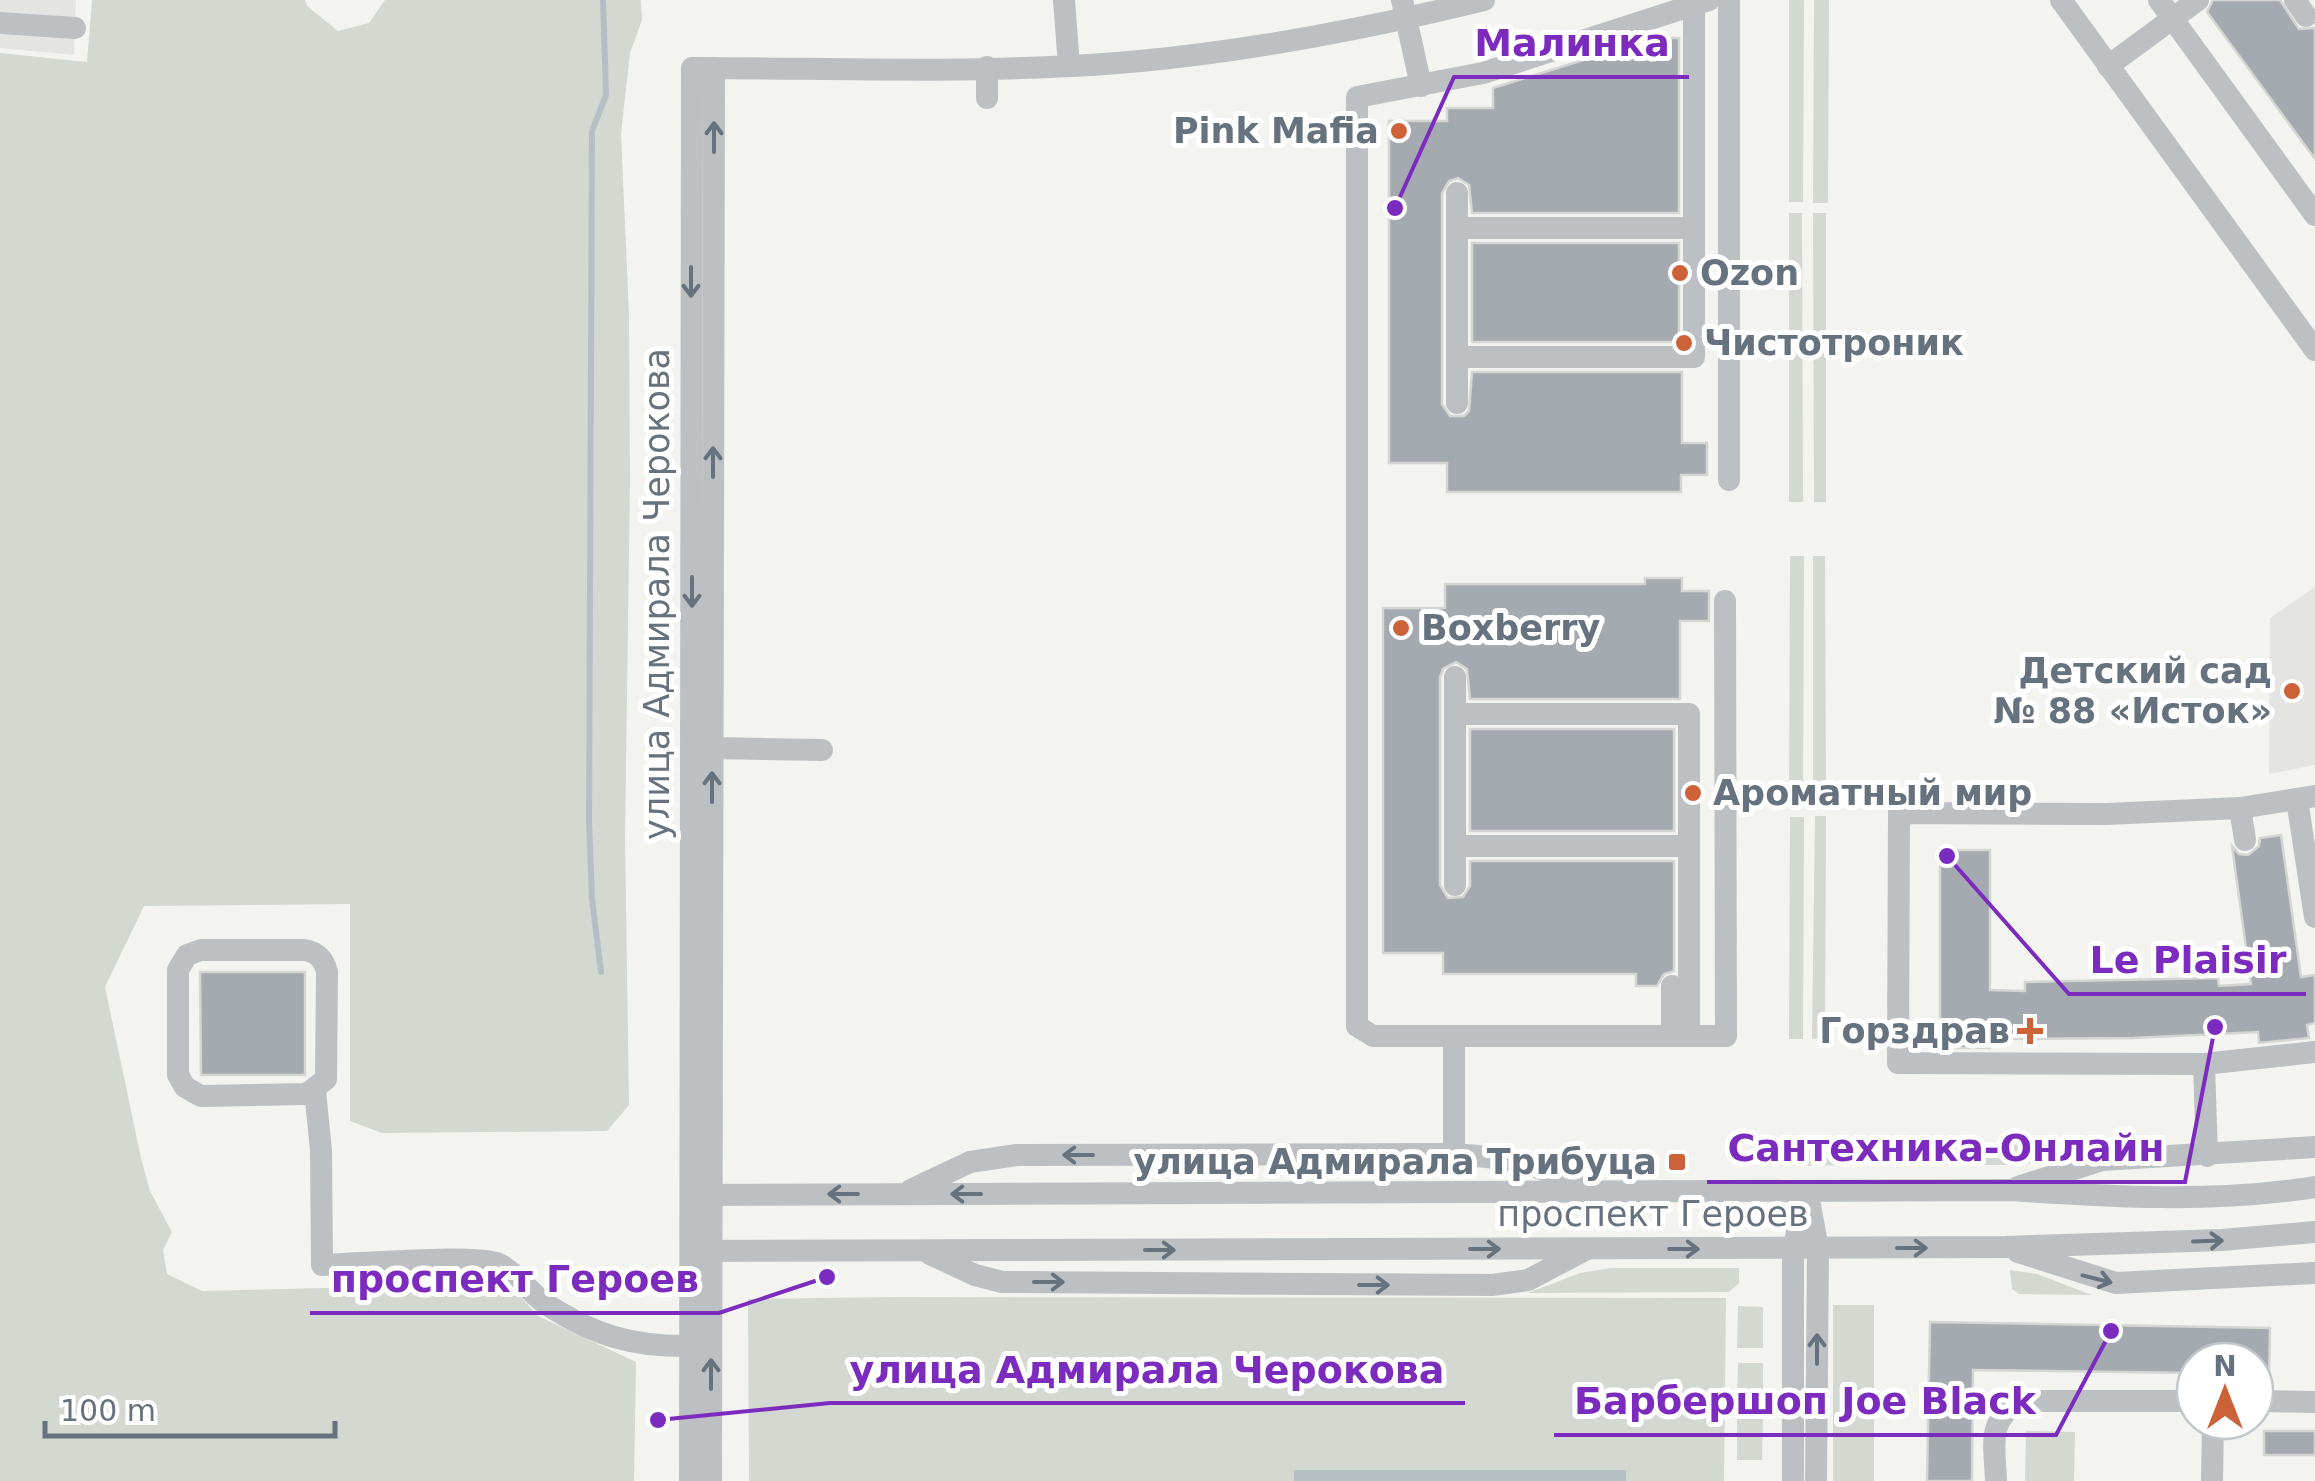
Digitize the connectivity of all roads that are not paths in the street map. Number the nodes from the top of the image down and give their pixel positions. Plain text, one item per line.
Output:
1 (1064, 0) edge
2 (1484, 0) edge
3 (1729, 0) edge
4 (2061, 0) edge
5 (2198, 0) edge
6 (2166, 9) edge
7 (1404, 10) edge
8 (1681, 18) edge
9 (0, 23) edge
10 (75, 28) dead end
11 (987, 66) junction
12 (1070, 66) junction
13 (2108, 66) junction
14 (703, 68) junction
15 (1421, 86) junction
16 (987, 98) dead end
17 (1457, 193) dead end
18 (2315, 215) edge
19 (1457, 228) junction
20 (1694, 228) junction
21 (2315, 350) edge
22 (1457, 357) junction
23 (1457, 402) dead end
24 (1730, 480) dead end
25 (1726, 600) dead end
26 (1455, 677) dead end
27 (1455, 714) junction
28 (712, 748) junction
29 (822, 750) dead end
30 (2306, 798) edge
31 (2240, 808) junction
32 (2244, 840) dead end
33 (1455, 846) junction
34 (1689, 846) junction
35 (1455, 885) dead end
36 (2315, 917) edge
37 (1666, 986) dead end
38 (1454, 1036) junction
39 (1673, 1036) junction
40 (2315, 1052) edge
41 (2204, 1064) junction
42 (315, 1091) junction
43 (2315, 1148) edge
44 (1454, 1154) junction
45 (2208, 1156) junction
46 (2315, 1186) edge
47 (2010, 1190) junction
48 (1588, 1192) junction
49 (1807, 1192) junction
50 (902, 1194) junction
51 (701, 1195) junction
52 (2315, 1232) edge
53 (2005, 1248) junction
54 (1586, 1249) junction
55 (1794, 1249) junction
56 (1818, 1249) junction
57 (701, 1250) junction
58 (923, 1250) junction
59 (2315, 1274) edge
60 (691, 1346) junction
61 (2175, 1401) edge
62 (2275, 1402) edge
63 (2315, 1402) edge
64 (2213, 1441) edge
65 (690, 1481) edge
66 (712, 1481) edge
67 (1793, 1481) edge
68 (1816, 1481) edge
69 (1996, 1481) edge
70 (2212, 1481) edge

1 - 12 street
2 - 7 street
3 - 24 street
4 - 13 street
5 - 6 street
6 - 13 street
6 - 18 street
7 - 12 street
7 - 15 street
8 - 15 street
8 - 20 street
9 - 10 street
11 - 12 street
11 - 14 street
11 - 16 street
13 - 21 street
28 -> 14 street, улица Адмирала Черокова
14 -> 51 street, улица Адмирала Черокова
15 - 38 street
17 - 19 street
19 - 20 street
19 - 22 street
20 - 22 street
22 - 23 street
25 - 39 street
26 - 27 street
27 - 33 street
27 - 34 street
28 - 29 street
51 -> 28 street, улица Адмирала Черокова
30 - 31 street
30 - 36 street
31 - 32 street
31 - 41 street
33 - 34 street
33 - 35 street
34 - 39 street
37 - 39 street
38 - 39 street
38 - 44 street
40 - 41 street
41 - 45 street
42 - 42 street
42 - 60 street
43 - 45 street
44 - 48 street
44 -> 50 street
45 - 47 street
46 - 47 street, проспект Героев
47 - 49 street, проспект Героев
48 - 49 street, проспект Героев
48 -> 50 street, проспект Героев
49 - 55 street
49 - 56 street
50 -> 51 street, проспект Героев
51 - 57 street, улица Адмирала Черокова
53 -> 52 street, проспект Героев
56 -> 53 street, проспект Героев
53 -> 59 street
54 -> 55 street, проспект Героев
58 -> 54 street, проспект Героев
58 -> 54 street
55 - 56 street, проспект Героев
55 - 67 street
68 -> 56 street
57 - 58 street, проспект Героев
57 - 60 street, улица Адмирала Черокова
66 -> 57 street, улица Адмирала Черокова
60 - 65 street, улица Адмирала Черокова
61 - 69 street
62 - 63 street
64 - 70 street

